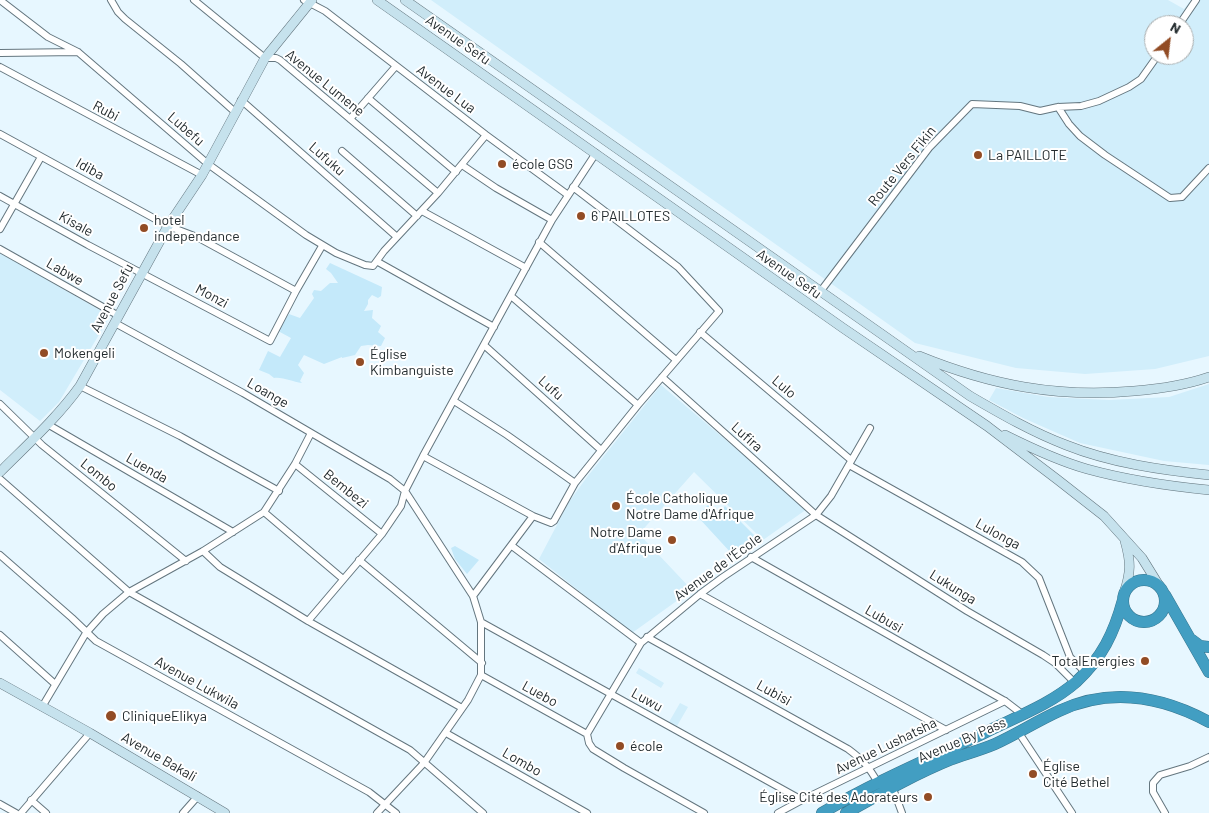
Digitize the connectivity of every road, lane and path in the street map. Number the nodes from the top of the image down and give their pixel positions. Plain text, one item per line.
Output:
1 (0, 0) edge
2 (111, 0) edge
3 (194, 0) edge
4 (377, 0) edge
5 (406, 0) edge
6 (1196, 0) edge
7 (309, 1) edge
8 (1186, 15) edge
9 (78, 52) junction
10 (0, 53) edge
11 (265, 58) junction
12 (1151, 65) edge
13 (396, 66) junction
14 (0, 67) edge
15 (368, 98) junction
16 (241, 100) junction
17 (1058, 107) junction
18 (235, 112) junction
19 (350, 119) junction
20 (0, 134) edge
21 (486, 135) junction
22 (342, 150) dead end
23 (596, 153) junction
24 (41, 157) junction
25 (208, 164) junction
26 (462, 165) junction
27 (1209, 168) edge
28 (456, 172) junction
29 (202, 175) junction
30 (573, 187) junction
31 (438, 193) junction
32 (568, 195) junction
33 (0, 196) edge
34 (15, 204) junction
35 (420, 214) junction
36 (552, 220) junction
37 (168, 226) junction
38 (0, 229) edge
39 (397, 237) junction
40 (539, 242) junction
41 (322, 246) junction
42 (0, 249) edge
43 (378, 262) junction
44 (526, 268) junction
45 (141, 273) junction
46 (296, 291) junction
47 (820, 292) junction
48 (511, 296) junction
49 (117, 320) junction
50 (864, 322) junction
51 (494, 327) junction
52 (700, 332) junction
53 (854, 336) junction
54 (484, 345) junction
55 (902, 349) junction
56 (676, 360) junction
57 (662, 377) junction
58 (1209, 377) edge
59 (80, 386) junction
60 (454, 401) junction
61 (0, 404) edge
62 (638, 405) junction
63 (48, 425) junction
64 (987, 426) junction
65 (870, 428) dead end
66 (311, 432) junction
67 (35, 437) junction
68 (600, 450) junction
69 (423, 456) junction
70 (850, 463) junction
71 (295, 464) junction
72 (0, 472) edge
73 (1209, 475) edge
74 (0, 479) edge
75 (575, 483) junction
76 (1209, 490) edge
77 (279, 491) junction
78 (405, 491) junction
79 (264, 512) junction
80 (816, 515) junction
81 (533, 516) junction
82 (233, 532) junction
83 (382, 534) junction
84 (1125, 538) junction
85 (512, 546) junction
86 (203, 551) junction
87 (0, 555) edge
88 (751, 558) junction
89 (359, 560) junction
90 (186, 561) junction
91 (343, 578) junction
92 (129, 592) junction
93 (1163, 592) junction
94 (700, 594) junction
95 (473, 596) junction
96 (1124, 597) junction
97 (308, 621) junction
98 (481, 622) junction
99 (86, 633) junction
100 (0, 635) edge
101 (647, 637) junction
102 (1191, 638) junction
103 (641, 643) junction
104 (1209, 647) edge
105 (482, 663) junction
106 (1085, 672) junction
107 (1209, 672) edge
108 (481, 675) junction
109 (0, 683) edge
110 (1075, 683) junction
111 (55, 684) junction
112 (611, 694) junction
113 (1005, 701) junction
114 (42, 707) junction
115 (462, 708) junction
116 (1022, 714) junction
117 (1209, 722) edge
118 (946, 730) junction
119 (90, 733) junction
120 (446, 733) junction
121 (1018, 733) junction
122 (588, 734) junction
123 (1209, 757) edge
124 (424, 763) junction
125 (870, 768) junction
126 (886, 783) junction
127 (198, 796) junction
128 (32, 800) junction
129 (802, 800) junction
130 (0, 804) edge
131 (386, 804) junction
132 (16, 813) edge
133 (21, 813) edge
134 (46, 813) edge
135 (183, 813) edge
136 (225, 813) edge
137 (377, 813) edge
138 (396, 813) edge
139 (483, 813) edge
140 (586, 813) edge
141 (704, 813) edge
142 (778, 813) edge
143 (822, 813) edge
144 (846, 813) edge
145 (902, 813) edge
146 (1072, 813) edge
147 (1165, 813) edge

1 - 9 street, Lubefu
2 - 18 street
3 - 11 street, Avenue Lumene
4 - 23 main road, Avenue Sefu
5 - 47 main road, Avenue Sefu
6 - 8 street
7 - 11 main road, Avenue Sefu
7 - 13 street, Avenue Lua
9 - 10 street
9 - 25 street, Lubefu
11 - 16 main road, Avenue Sefu
11 - 19 street, Avenue Lumene
12 - 17 street, Route Vers Fikin
13 - 15 street
13 - 21 street, Avenue Lua
14 - 29 street, Rubi
15 - 19 street
15 - 28 street
16 - 18 main road, Avenue Sefu
16 - 39 street, Lufuku
17 - 27 street
17 - 47 street, Route Vers Fikin
18 - 25 main road, Avenue Sefu
19 - 31 street, Avenue Lumene
20 - 24 street, Idiba
21 - 26 street
21 - 32 street, Avenue Lua
22 - 35 street
23 - 30 street
23 - 53 main road, Avenue Sefu
24 - 34 street
24 - 37 street, Idiba
25 - 29 main road, Avenue Sefu
25 - 41 street, Lubefu
26 - 28 street
26 - 36 street
28 - 31 street
29 - 37 main road, Avenue Sefu
30 - 32 street
30 - 52 street
31 - 35 street
32 - 36 street
33 - 34 street, Kisale
34 - 38 street
34 - 45 street, Kisale
35 - 39 street
35 - 44 street
36 - 40 street
37 - 45 main road, Avenue Sefu
37 - 46 street, Idiba
39 - 43 street
40 - 44 street
40 - 56 street
41 - 43 street, Lubefu
41 - 46 street
42 - 49 street, Labwe
43 - 51 street
44 - 48 street
45 - 46 street, Monzi
45 - 49 main road, Avenue Sefu
47 - 50 main road, Avenue Sefu
48 - 51 street
48 - 62 street
49 - 59 main road, Avenue Sefu
49 - 66 street, Loange
50 - 53 main road
50 - 55 main road, Avenue Sefu
51 - 54 street
52 - 56 street
52 - 70 street, Lulo
53 - 64 main road, Avenue Sefu
54 - 60 street
54 - 68 street, Lufu
55 - 58 main road
55 - 73 main road
56 - 57 street
57 - 62 street
57 - 80 street, Lufira
59 - 63 main road, Avenue Sefu
59 - 77 street
60 - 69 street
60 - 75 street
61 - 67 street, Lombo
62 - 68 street
63 - 67 main road, Avenue Sefu
63 - 82 street, Luenda
64 - 76 main road
64 - 84 main road, Avenue Sefu
65 - 70 street, Avenue de l'École
66 - 71 street
66 - 78 street, Loange
67 - 72 main road, Avenue Sefu
67 - 90 street, Lombo
68 - 75 street
69 - 78 street
69 - 81 street
70 - 80 street, Avenue de l'École
70 - 106 street, Lulonga
71 - 77 street
71 - 83 street, Bembezi
74 - 92 street
75 - 81 street
77 - 79 street
78 - 83 street
78 - 95 street
79 - 82 street
79 - 91 street
80 - 88 street, Avenue de l'École
80 - 110 street, Lukunga
81 - 85 street
82 - 86 street
83 - 89 street
84 - 93 main road, Avenue Sefu
84 - 96 main road
85 - 95 street
85 - 103 street
86 - 90 street
86 - 97 street
87 - 99 street, Avenue Lukwila
88 - 94 street, Avenue de l'École
88 - 113 street, Lubusi
89 - 91 street
89 - 105 street
90 - 92 street
91 - 97 street
92 - 99 street
92 - 124 street
93 - 96 highway
93 - 96 highway
93 - 102 highway
94 - 101 street, Avenue de l'École
94 - 118 street
95 - 98 street
96 - 106 highway, Avenue By Pass
97 - 115 street
98 - 105 street
98 - 112 street, Luwu
99 - 111 street
99 - 131 street, Avenue Lukwila
100 - 111 street
101 - 103 street, Avenue de l'École
101 - 125 street, Lubisi
102 - 104 highway
102 - 107 highway
103 - 112 street, Avenue de l'École
105 - 108 street
106 - 110 highway, Avenue By Pass
108 - 115 street
108 - 122 street, Luebo
109 - 114 main road, Avenue Bakali
110 - 116 highway, Avenue By Pass
111 - 114 street
112 - 122 street, Avenue de l'École
112 - 129 street, Luwu
113 - 116 street, Lubusi
113 - 118 street, Avenue Lushatsha
114 - 119 main road, Avenue Bakali
115 - 120 street
116 - 126 highway, Avenue By Pass
117 - 121 highway, Avenue By Pass
118 - 125 street, Avenue Lushatsha
119 - 127 main road, Avenue Bakali
119 - 128 street
120 - 124 street
120 - 140 street, Lombo
121 - 126 highway, Avenue By Pass
121 - 146 street
122 - 141 street
123 - 147 street
124 - 131 street
124 - 139 street
125 - 126 street, Lubisi
125 - 129 street, Avenue Lushatsha
126 - 143 highway, Avenue By Pass
126 - 144 highway, Avenue By Pass
126 - 145 street, Lubisi
127 - 135 street
127 - 136 main road, Avenue Bakali
128 - 133 street
128 - 134 street
129 - 142 street, Avenue Lushatsha
130 - 132 street
131 - 137 street
131 - 138 street, Avenue Lukwila

